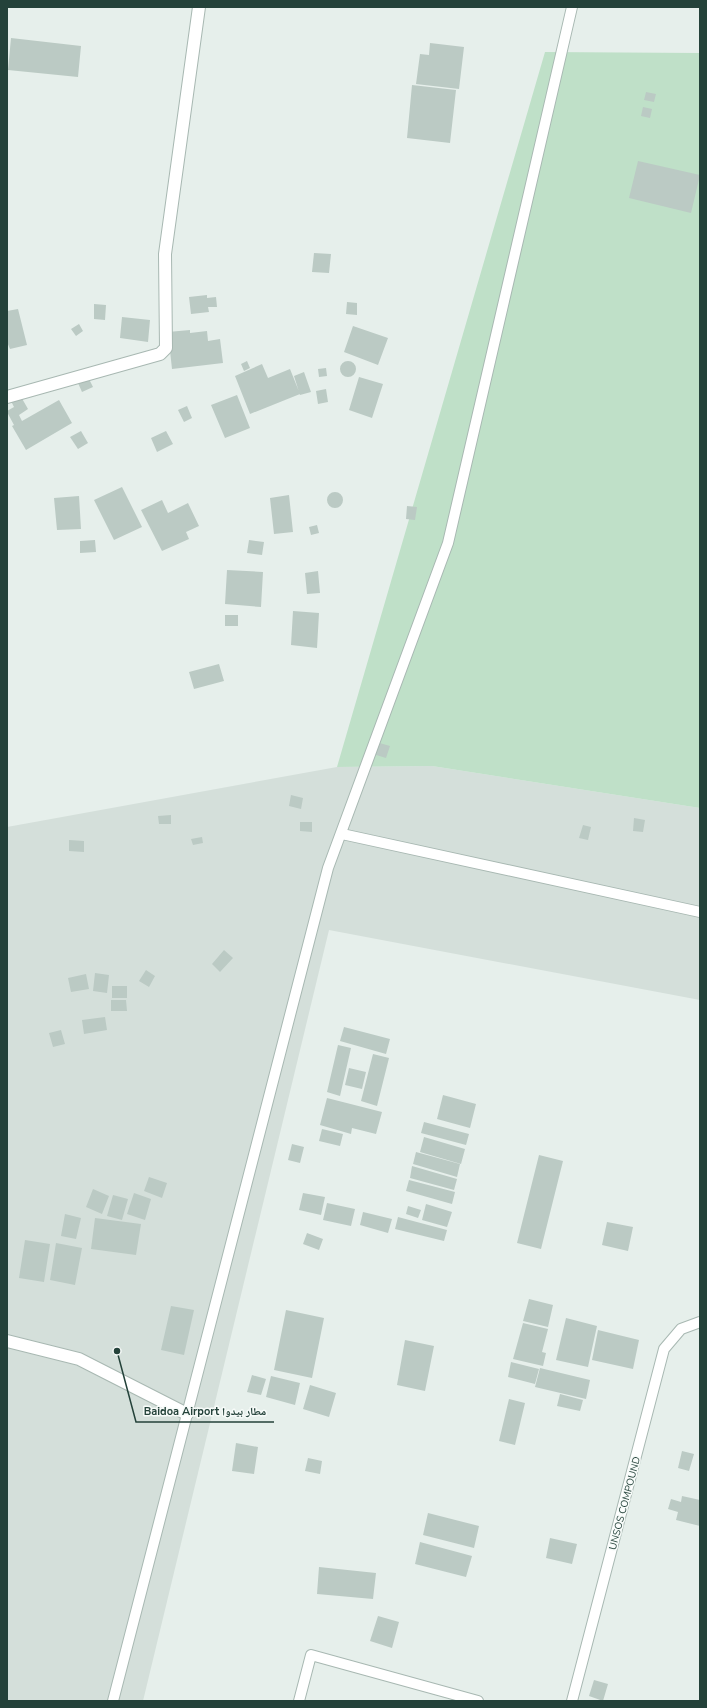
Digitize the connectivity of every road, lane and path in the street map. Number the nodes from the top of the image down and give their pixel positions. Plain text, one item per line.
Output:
1 (199, 7) edge
2 (572, 7) edge
3 (7, 397) edge
4 (342, 834) junction
5 (700, 912) edge
6 (700, 1322) edge
7 (7, 1341) edge
8 (187, 1414) junction
9 (113, 1701) edge
10 (299, 1701) edge
11 (478, 1701) edge
12 (572, 1701) edge

1 - 3 street
2 - 4 lane
4 - 5 lane
4 - 8 lane
6 - 12 lane, UNSOS COMPOUND
7 - 8 street
8 - 9 lane
10 - 11 lane

